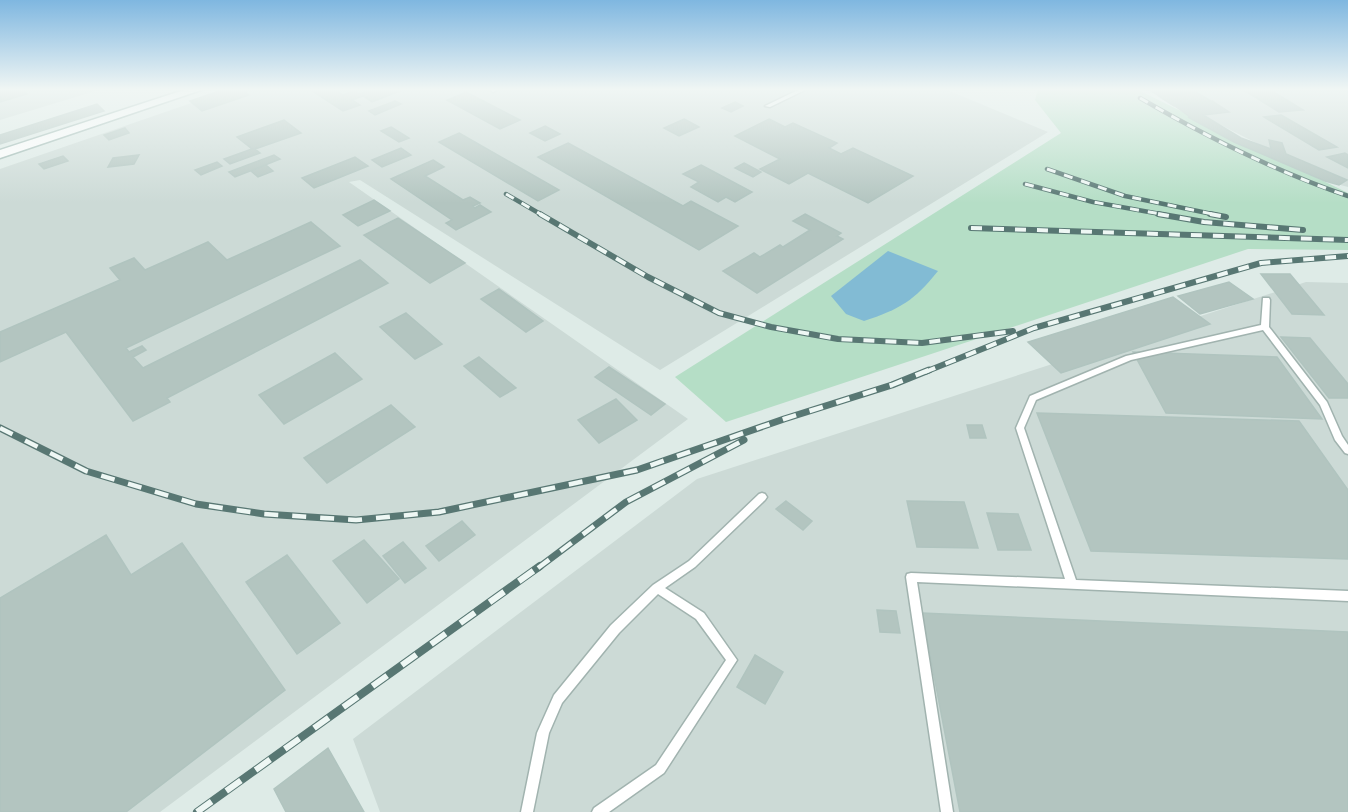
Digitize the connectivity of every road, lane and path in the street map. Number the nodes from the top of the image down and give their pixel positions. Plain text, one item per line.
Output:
1 (83, 127) edge
2 (0, 154) edge
3 (1266, 300) dead end
4 (1265, 327) junction
5 (1348, 451) edge
6 (762, 497) dead end
7 (1072, 584) junction
8 (657, 588) junction
9 (1348, 596) edge
10 (528, 812) edge
11 (598, 812) edge
12 (947, 812) edge

1 - 2 main road
3 - 4 lane
4 - 5 lane
4 - 7 lane
6 - 8 lane
7 - 9 lane
7 - 12 lane
8 - 10 lane
8 - 11 lane

